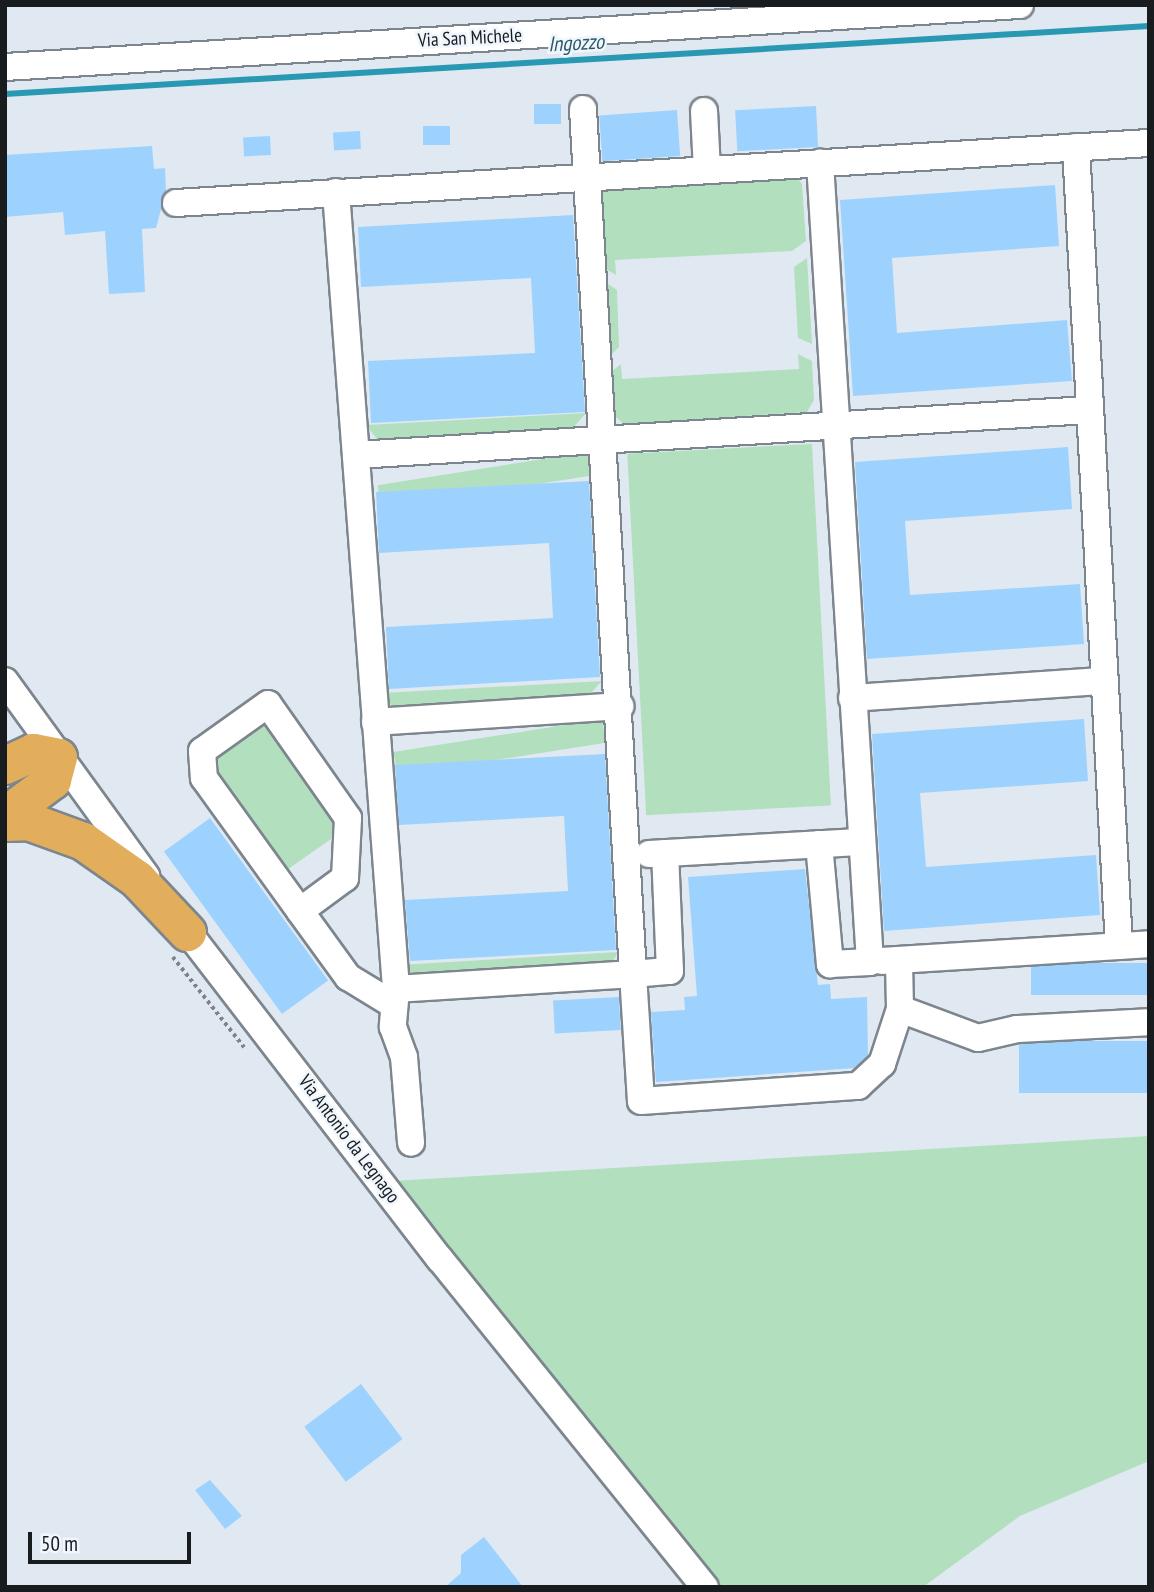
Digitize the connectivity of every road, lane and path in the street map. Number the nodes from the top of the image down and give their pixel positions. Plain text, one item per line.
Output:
1 (1020, 5) edge
2 (992, 6) edge
3 (5, 67) edge
4 (583, 109) dead end
5 (704, 111) dead end
6 (1149, 143) edge
7 (1076, 147) junction
8 (820, 163) junction
9 (707, 170) junction
10 (587, 177) junction
11 (336, 192) junction
12 (176, 203) dead end
13 (1088, 410) junction
14 (835, 425) junction
15 (604, 441) junction
16 (356, 455) junction
17 (5, 681) edge
18 (1102, 681) junction
19 (852, 698) junction
20 (620, 706) junction
21 (375, 722) junction
22 (58, 757) junction
23 (5, 765) edge
24 (5, 815) edge
25 (5, 822) edge
26 (859, 842) junction
27 (819, 844) junction
28 (665, 853) junction
29 (629, 855) junction
30 (300, 911) junction
31 (187, 932) junction
32 (1149, 944) edge
33 (1119, 946) junction
34 (899, 960) junction
35 (870, 962) junction
36 (633, 974) junction
37 (395, 997) junction
38 (900, 1009) junction
39 (1149, 1022) edge
40 (411, 1143) dead end
41 (692, 1582) edge

1 - 2 street, Via San Michele
2 - 3 street, Via San Michele
4 - 10 street
5 - 9 street
6 - 7 street
7 - 8 street
7 - 13 street
8 - 9 street
8 - 14 street
9 - 10 street
10 - 11 street
10 - 15 street
11 - 12 street
11 - 16 street
13 - 14 street
13 - 18 street
14 - 15 street
14 - 19 street
15 - 16 street
15 - 20 street
16 - 21 street
17 - 22 street, Via Antonio da Legnago
18 - 19 street
18 - 33 street
19 - 26 street
20 - 21 street
20 - 29 street
21 - 37 street
22 - 23 highway
22 - 24 highway
22 - 31 street, Via Antonio da Legnago
25 - 31 highway
26 - 27 street
26 - 35 street
27 - 28 street
27 - 35 street
28 - 29 street
28 - 36 street
29 - 36 street
30 - 30 street
30 - 37 street
31 - 41 street, Via Antonio da Legnago
32 - 33 street
33 - 34 street
34 - 35 street
34 - 38 street
36 - 37 street
36 - 38 street
37 - 40 street
38 - 39 street

